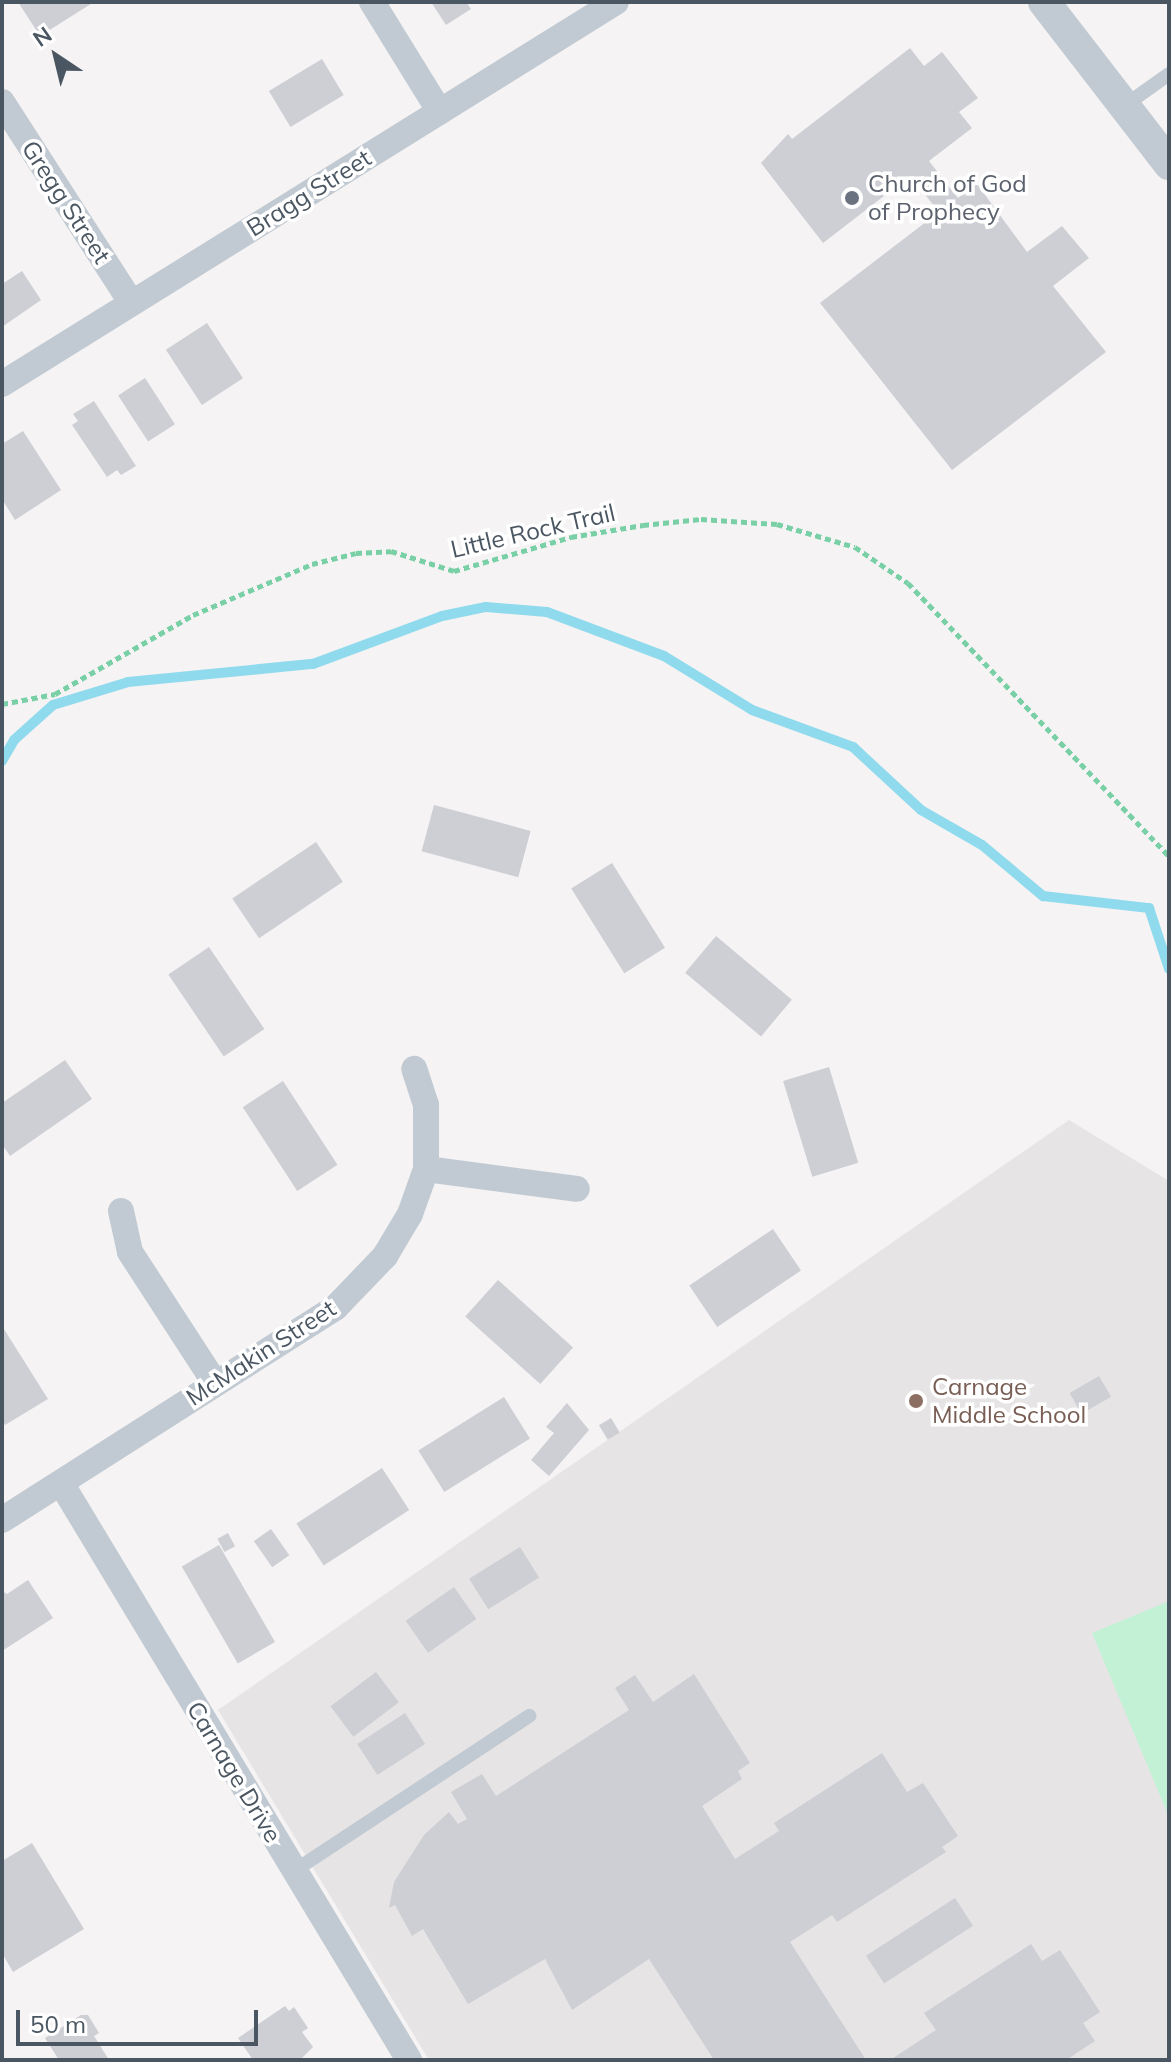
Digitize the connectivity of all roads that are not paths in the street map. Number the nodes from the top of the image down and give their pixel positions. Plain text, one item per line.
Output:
1 (372, 2) edge
2 (616, 2) edge
3 (1044, 2) edge
4 (1169, 74) edge
5 (2, 102) edge
6 (1124, 106) junction
7 (440, 112) junction
8 (1169, 164) edge
9 (131, 302) junction
10 (2, 384) edge
11 (414, 1069) dead end
12 (426, 1169) junction
13 (577, 1189) dead end
14 (121, 1211) dead end
15 (215, 1383) junction
16 (61, 1483) junction
17 (2, 1520) edge
18 (529, 1716) dead end
19 (294, 1871) junction
20 (409, 2060) edge

1 - 7 street
2 - 7 street, Bragg Street
3 - 6 street
4 - 6 lane
5 - 9 street, Gregg Street
6 - 8 street
7 - 9 street, Bragg Street
9 - 10 street, Bragg Street
11 - 12 street, McMakin Street
12 - 13 street
12 - 15 street, McMakin Street
14 - 15 street
15 - 16 street, McMakin Street
16 - 17 street, McMakin Street
16 - 19 street, Carnage Drive
18 - 19 lane
19 - 20 street, Carnage Drive

